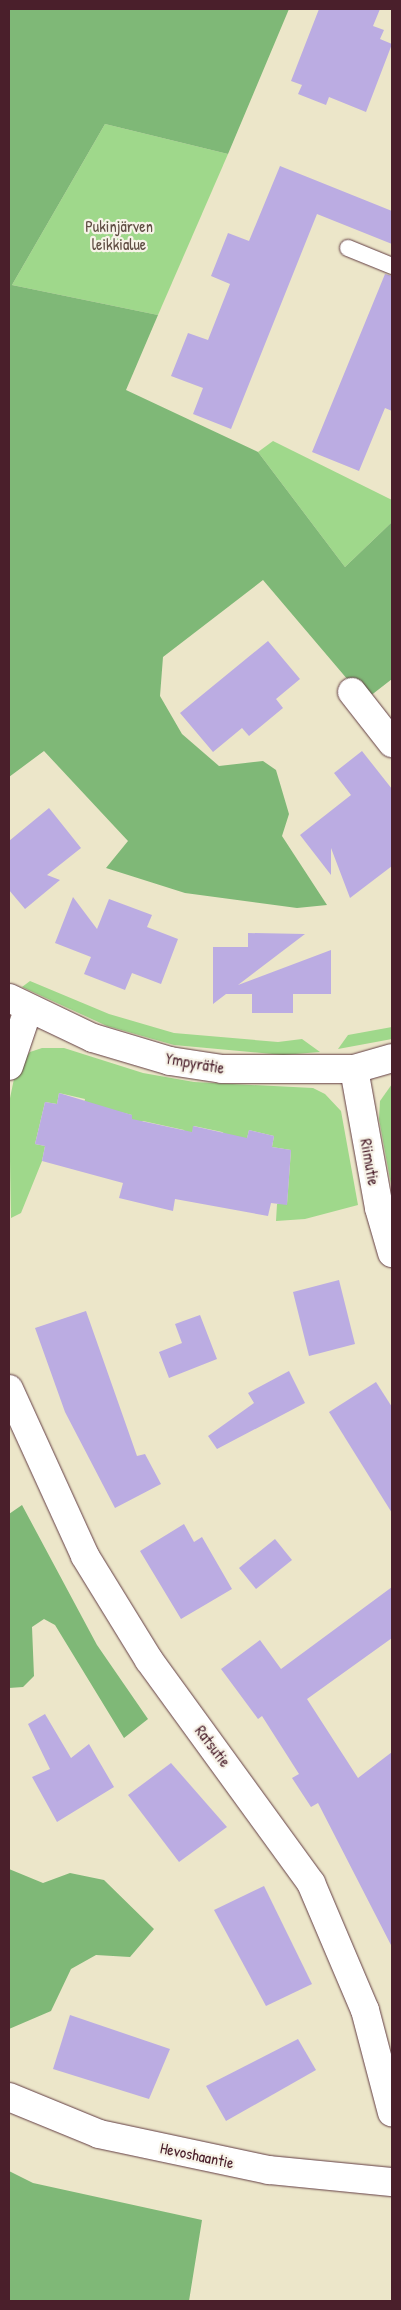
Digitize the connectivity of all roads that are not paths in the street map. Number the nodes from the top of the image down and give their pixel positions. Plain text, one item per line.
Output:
1 (348, 248) dead end
2 (392, 266) edge
3 (352, 692) dead end
4 (392, 743) edge
5 (19, 1004) edge
6 (392, 1058) edge
7 (9, 1066) edge
8 (354, 1069) junction
9 (392, 1253) edge
10 (9, 1389) edge
11 (9, 2097) edge
12 (392, 2113) edge
13 (392, 2182) edge

1 - 2 lane
3 - 4 street
5 - 7 street
5 - 8 street, Ympyrätie
6 - 8 street, Ympyrätie
8 - 9 street, Riimutie
10 - 12 street, Ratsutie
11 - 13 street, Hevoshaantie

